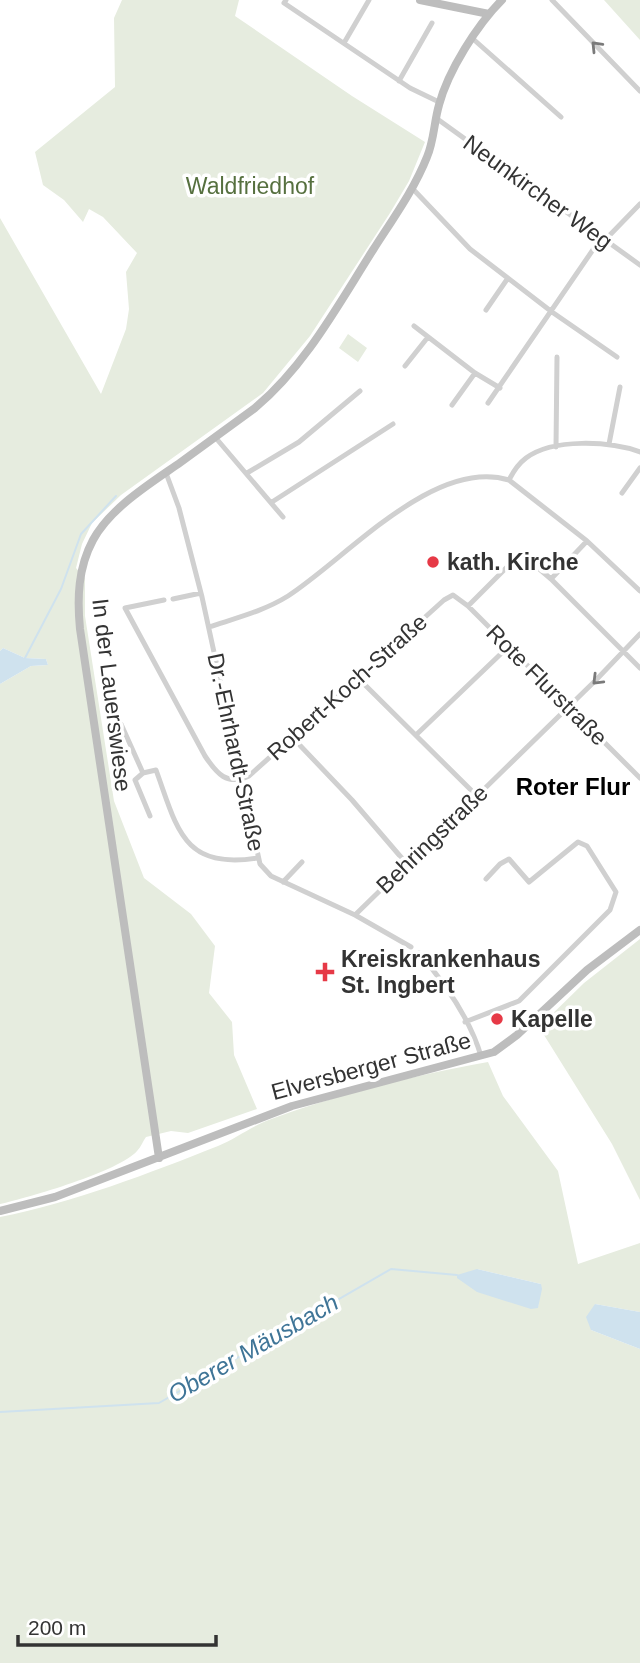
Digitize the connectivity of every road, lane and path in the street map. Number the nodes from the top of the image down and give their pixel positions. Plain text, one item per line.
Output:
1 (286, 0) edge
2 (369, 0) edge
3 (420, 0) edge
4 (502, 0) edge
5 (552, 0) edge
6 (489, 14) junction
7 (432, 23) dead end
8 (472, 38) junction
9 (344, 43) junction
10 (400, 80) junction
11 (640, 91) edge
12 (439, 102) junction
13 (561, 117) dead end
14 (436, 118) junction
15 (412, 188) junction
16 (640, 204) edge
17 (603, 239) junction
18 (640, 265) edge
19 (508, 278) junction
20 (486, 310) dead end
21 (552, 312) junction
22 (414, 326) dead end
23 (428, 337) junction
24 (557, 357) dead end
25 (617, 357) dead end
26 (405, 366) dead end
27 (475, 373) junction
28 (620, 387) dead end
29 (500, 388) junction
30 (360, 391) dead end
31 (488, 403) dead end
32 (452, 405) dead end
33 (393, 424) dead end
34 (215, 437) junction
35 (609, 444) junction
36 (556, 447) junction
37 (640, 452) edge
38 (640, 468) edge
39 (166, 472) junction
40 (247, 474) junction
41 (509, 480) junction
42 (622, 493) dead end
43 (272, 502) junction
44 (283, 517) dead end
45 (587, 541) junction
46 (551, 579) junction
47 (640, 591) edge
48 (201, 593) junction
49 (453, 595) joint
50 (173, 599) dead end
51 (164, 600) dead end
52 (468, 606) junction
53 (209, 627) junction
54 (640, 634) edge
55 (509, 646) junction
56 (624, 652) junction
57 (640, 667) edge
58 (358, 678) junction
59 (569, 706) junction
60 (121, 724) dead end
61 (417, 734) junction
62 (292, 737) junction
63 (144, 774) junction
64 (640, 778) edge
65 (241, 779) junction
66 (477, 796) junction
67 (150, 816) dead end
68 (257, 858) junction
69 (302, 862) dead end
70 (406, 863) junction
71 (485, 878) dead end
72 (283, 882) junction
73 (355, 915) junction
74 (640, 930) edge
75 (411, 947) dead end
76 (419, 953) dead end
77 (466, 1021) junction
78 (481, 1056) junction
79 (159, 1158) junction
80 (0, 1211) edge

1 - 9 street
2 - 9 street
3 - 6 street
4 - 6 street, In der Lauerswiese
11 -> 5 street
6 - 8 street, In der Lauerswiese
7 - 10 street
8 - 12 street, In der Lauerswiese
8 - 13 street
9 - 10 street
10 - 12 street
12 - 14 street, In der Lauerswiese
14 - 15 street, In der Lauerswiese
14 - 17 street, Neunkircher Weg
15 - 19 street
15 - 34 street, In der Lauerswiese
16 - 17 street
17 - 18 street, Neunkircher Weg
17 - 21 street
19 - 20 street
19 - 21 street
21 - 25 street
21 - 29 street
22 - 23 street
23 - 26 street
23 - 27 street
24 - 36 street
27 - 29 street
27 - 32 street
28 - 35 street
29 - 31 street
30 - 40 street
33 - 43 street
34 - 39 street, In der Lauerswiese
34 - 40 street
35 - 36 street
35 - 37 street
36 - 41 street
38 - 42 street
39 - 48 street, Dr.-Ehrhardt-Straße
39 - 79 street, In der Lauerswiese
40 - 43 street
41 - 45 street
41 - 53 street
43 - 44 street
45 - 46 street
45 - 47 street
46 - 52 street
46 - 56 street
48 - 50 street
48 - 53 street, Dr.-Ehrhardt-Straße
49 - 52 street, Rote Flurstraße
49 - 58 street, Robert-Koch-Straße
51 - 65 street
52 - 55 street, Rote Flurstraße
53 - 65 street, Dr.-Ehrhardt-Straße
54 - 56 street, Behringstraße
55 - 59 street, Rote Flurstraße
55 - 61 street
56 - 57 street
56 -> 59 street, Behringstraße
58 - 61 street
58 - 62 street, Robert-Koch-Straße
59 - 64 street, Rote Flurstraße
59 - 66 street, Behringstraße
60 - 63 street
61 - 66 street
62 - 65 street, Robert-Koch-Straße
62 - 70 street
63 - 67 street
63 - 68 street
65 - 68 street, Dr.-Ehrhardt-Straße
66 - 70 street, Behringstraße
68 - 72 street, Dr.-Ehrhardt-Straße
69 - 72 street
70 - 73 street, Behringstraße
71 - 77 street
72 - 73 street, Dr.-Ehrhardt-Straße
73 - 75 street, Dr.-Ehrhardt-Straße
74 - 78 street, Elversberger Straße
76 - 77 street
77 - 78 street
78 - 79 street, Elversberger Straße
79 - 80 street, Elversberger Straße

